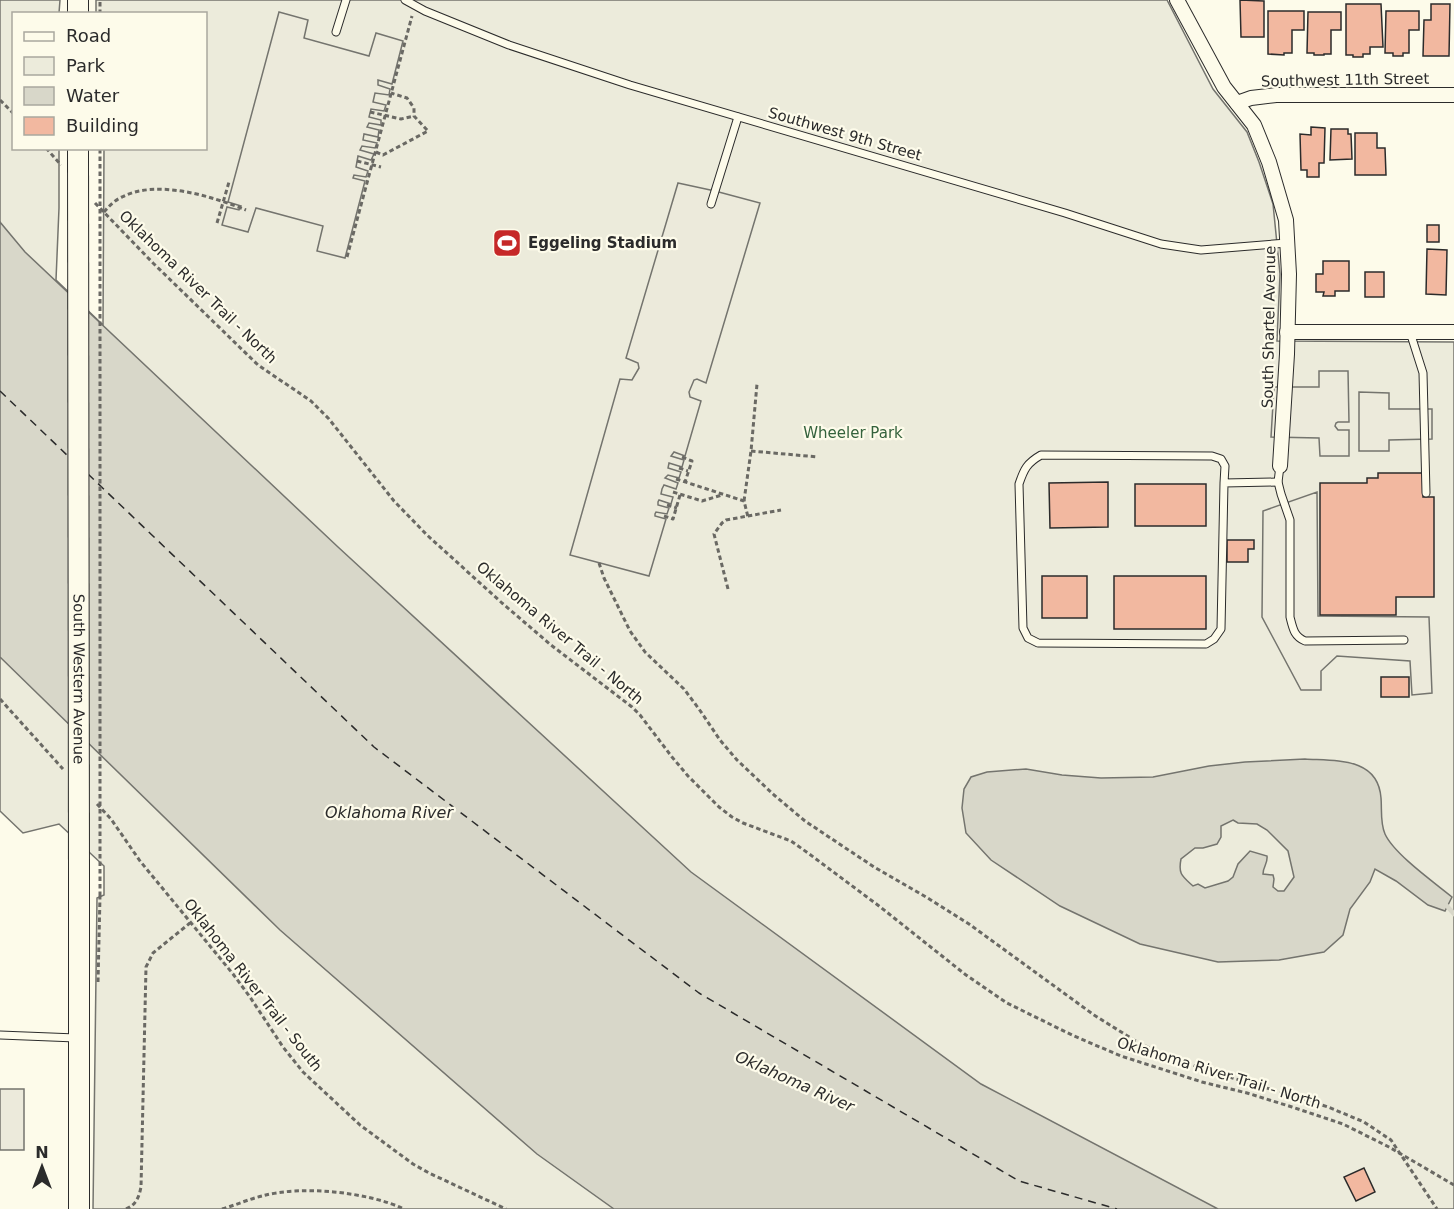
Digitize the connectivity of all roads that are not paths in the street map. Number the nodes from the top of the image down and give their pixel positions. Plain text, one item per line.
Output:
1 (346, 0) edge
2 (405, 0) edge
3 (1177, 0) edge
4 (336, 32) dead end
5 (1454, 94) edge
6 (1237, 103) junction
7 (738, 117) junction
8 (78, 150) edge
9 (711, 204) dead end
10 (1287, 243) junction
11 (1287, 332) junction
12 (1410, 332) junction
13 (1454, 332) edge
14 (1280, 466) joint
15 (1278, 482) junction
16 (1224, 483) junction
17 (1426, 493) dead end
18 (1404, 640) dead end
19 (0, 1035) edge
20 (79, 1038) junction
21 (79, 1209) edge

1 - 4 lane
2 - 7 lane, Southwest 9th Street
3 - 6 street, South Shartel Avenue
5 - 6 street, Southwest 11th Street
6 - 10 street, South Shartel Avenue
7 - 9 lane
7 - 10 lane, Southwest 9th Street
8 - 20 main road, South Western Avenue, bridge
10 - 11 street, South Shartel Avenue
11 - 12 street
11 - 14 street, South Shartel Avenue
12 - 13 street
12 - 17 lane
14 - 15 lane
15 - 16 lane
15 - 18 lane
16 - 16 lane
19 - 20 lane
20 - 21 main road, South Western Avenue

